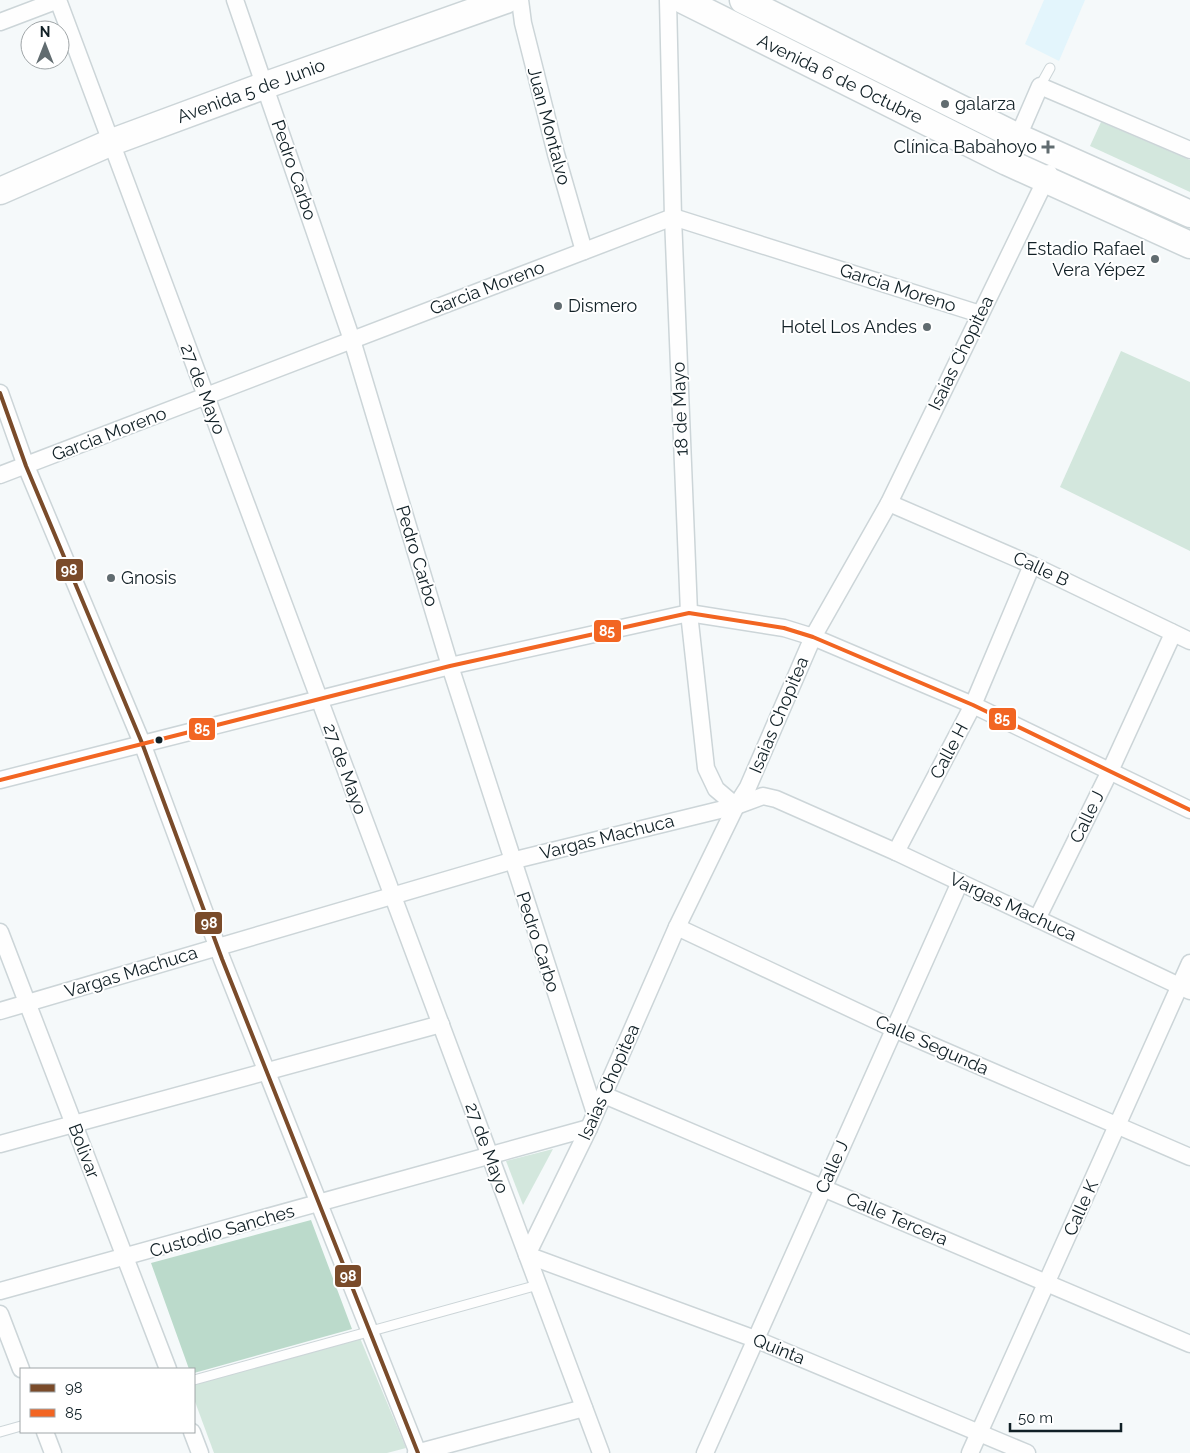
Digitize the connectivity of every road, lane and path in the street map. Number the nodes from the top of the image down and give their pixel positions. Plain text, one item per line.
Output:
1 (58, 0) edge
2 (235, 0) edge
3 (506, 0) edge
4 (520, 0) edge
5 (668, 0) edge
6 (682, 0) edge
7 (743, 0) edge
8 (0, 22) edge
9 (1050, 68) dead end
10 (266, 85) junction
11 (1040, 86) junction
12 (1018, 137) junction
13 (112, 142) junction
14 (1190, 150) edge
15 (1058, 154) junction
16 (1007, 162) junction
17 (1045, 179) junction
18 (0, 191) edge
19 (1190, 214) edge
20 (673, 217) junction
21 (1190, 245) edge
22 (584, 251) junction
23 (980, 314) junction
24 (352, 340) junction
25 (0, 393) edge
26 (206, 397) junction
27 (26, 466) junction
28 (0, 475) edge
29 (889, 503) junction
30 (1032, 565) junction
31 (689, 613) junction
32 (1171, 632) junction
33 (813, 637) junction
34 (1190, 640) edge
35 (450, 666) junction
36 (319, 699) junction
37 (973, 705) junction
38 (142, 743) junction
39 (1110, 770) junction
40 (0, 780) edge
41 (736, 806) junction
42 (1190, 810) edge
43 (896, 852) junction
44 (511, 861) junction
45 (960, 882) junction
46 (392, 895) junction
47 (1037, 919) junction
48 (677, 927) junction
49 (0, 932) edge
50 (217, 945) junction
51 (1190, 962) edge
52 (1184, 989) edge
53 (28, 1003) junction
54 (0, 1011) edge
55 (441, 1024) junction
56 (894, 1029) junction
57 (266, 1072) junction
58 (604, 1094) junction
59 (595, 1112) junction
60 (74, 1124) junction
61 (1117, 1127) junction
62 (589, 1128) junction
63 (0, 1144) edge
64 (489, 1154) junction
65 (1190, 1157) edge
66 (823, 1187) junction
67 (318, 1203) junction
68 (527, 1255) junction
69 (125, 1258) junction
70 (1048, 1282) junction
71 (538, 1285) junction
72 (0, 1291) edge
73 (0, 1314) edge
74 (369, 1332) junction
75 (755, 1339) junction
76 (1190, 1344) edge
77 (20, 1368) edge
78 (168, 1368) edge
79 (195, 1380) edge
80 (584, 1408) junction
81 (20, 1426) edge
82 (0, 1432) edge
83 (980, 1432) junction
84 (45, 1433) edge
85 (192, 1433) edge
86 (53, 1453) edge
87 (200, 1453) edge
88 (417, 1453) edge
89 (601, 1453) edge
90 (705, 1453) edge
91 (970, 1453) edge
92 (1027, 1453) edge

1 - 8 street
1 - 13 street, 27 de Mayo
2 - 10 street, Pedro Carbo
3 - 10 main road, Avenida 5 de Junio
4 - 22 street, Juan Montalvo
5 - 20 street, 18 de Mayo
6 - 16 main road, Avenida 6 de Octubre
7 - 12 main road, Avenida 6 de Octubre
9 - 11 lane
10 - 13 main road, Avenida 5 de Junio
10 - 24 street, Pedro Carbo
11 - 12 street
11 - 14 street
12 - 15 main road, Avenida 6 de Octubre
12 - 16 street
13 - 18 main road, Avenida 5 de Junio
13 - 26 street, 27 de Mayo
15 - 17 street, Isaias Chopitea
15 - 19 main road, Avenida 6 de Octubre
16 - 17 main road, Avenida 6 de Octubre
17 - 21 main road, Avenida 6 de Octubre
17 - 23 street, Isaias Chopitea
20 - 22 street, Garcia Moreno
20 - 23 street, Garcia Moreno
20 - 31 street, 18 de Mayo
22 - 24 street, Garcia Moreno
23 - 29 street, Isaias Chopitea
24 - 26 street, Garcia Moreno
24 - 35 street, Pedro Carbo
25 - 27 street
26 - 27 street, Garcia Moreno
26 - 36 street, 27 de Mayo
27 - 28 street, Garcia Moreno
27 - 38 street
29 - 30 street, Calle B
29 - 33 street, Isaias Chopitea
30 - 32 street, Calle B
30 - 37 street, Calle H
31 - 33 street
31 - 35 street
31 - 41 street, 18 de Mayo
32 - 34 street, Calle B
32 - 39 street, Calle J
33 - 37 street
33 - 41 street, Isaias Chopitea
35 - 36 street
35 - 44 street, Pedro Carbo
36 - 38 street
36 - 46 street, 27 de Mayo
37 - 39 street
37 - 43 street, Calle H
38 - 40 street
38 - 50 street
39 - 42 street
39 - 47 street, Calle J
41 - 43 street, Vargas Machuca
41 - 44 street, Vargas Machuca
41 - 48 street, Isaias Chopitea
43 - 45 street, Vargas Machuca
44 - 46 street, Vargas Machuca
44 - 59 street, Pedro Carbo
45 - 47 street, Vargas Machuca
45 - 56 street, Calle J
46 - 50 street, Vargas Machuca
46 - 55 street, 27 de Mayo
47 - 52 street, Vargas Machuca
48 - 56 street, Calle Segunda
48 - 58 street, Isaias Chopitea
49 - 53 street, Bolivar
50 - 53 street, Vargas Machuca
50 - 57 street
51 - 52 street, Calle K
52 - 61 street, Calle K
53 - 54 street, Vargas Machuca
53 - 60 street, Bolivar
55 - 57 street
55 - 64 street, 27 de Mayo
56 - 61 street, Calle Segunda
56 - 66 street, Calle J
57 - 60 street
57 - 67 street
58 - 59 street, Isaias Chopitea
58 - 66 street, Calle Tercera
59 - 62 street, Isaias Chopitea
60 - 63 street
60 - 69 street, Bolivar
61 - 65 street, Calle Segunda
61 - 70 street, Calle K
62 - 64 street, Custodio Sanches
62 - 68 street, Isaias Chopitea
64 - 67 street, Custodio Sanches
64 - 68 street, 27 de Mayo
66 - 70 street, Calle Tercera
66 - 75 street, Calle J
67 - 69 street, Custodio Sanches
67 - 74 street
68 - 71 street, 27 de Mayo
68 - 75 street, Quinta
69 - 72 street, Custodio Sanches
69 - 78 street, Bolivar
70 - 76 street, Calle Tercera
70 - 83 street, Calle K
71 - 74 lane
71 - 80 street, 27 de Mayo
73 - 77 street
74 - 79 lane
74 - 88 street
75 - 83 street, Quinta
75 - 90 street, Calle J
80 - 88 street
80 - 89 street, 27 de Mayo
81 - 82 lane
83 - 91 street, Calle K
83 - 92 street, Quinta
84 - 86 street
85 - 87 street

